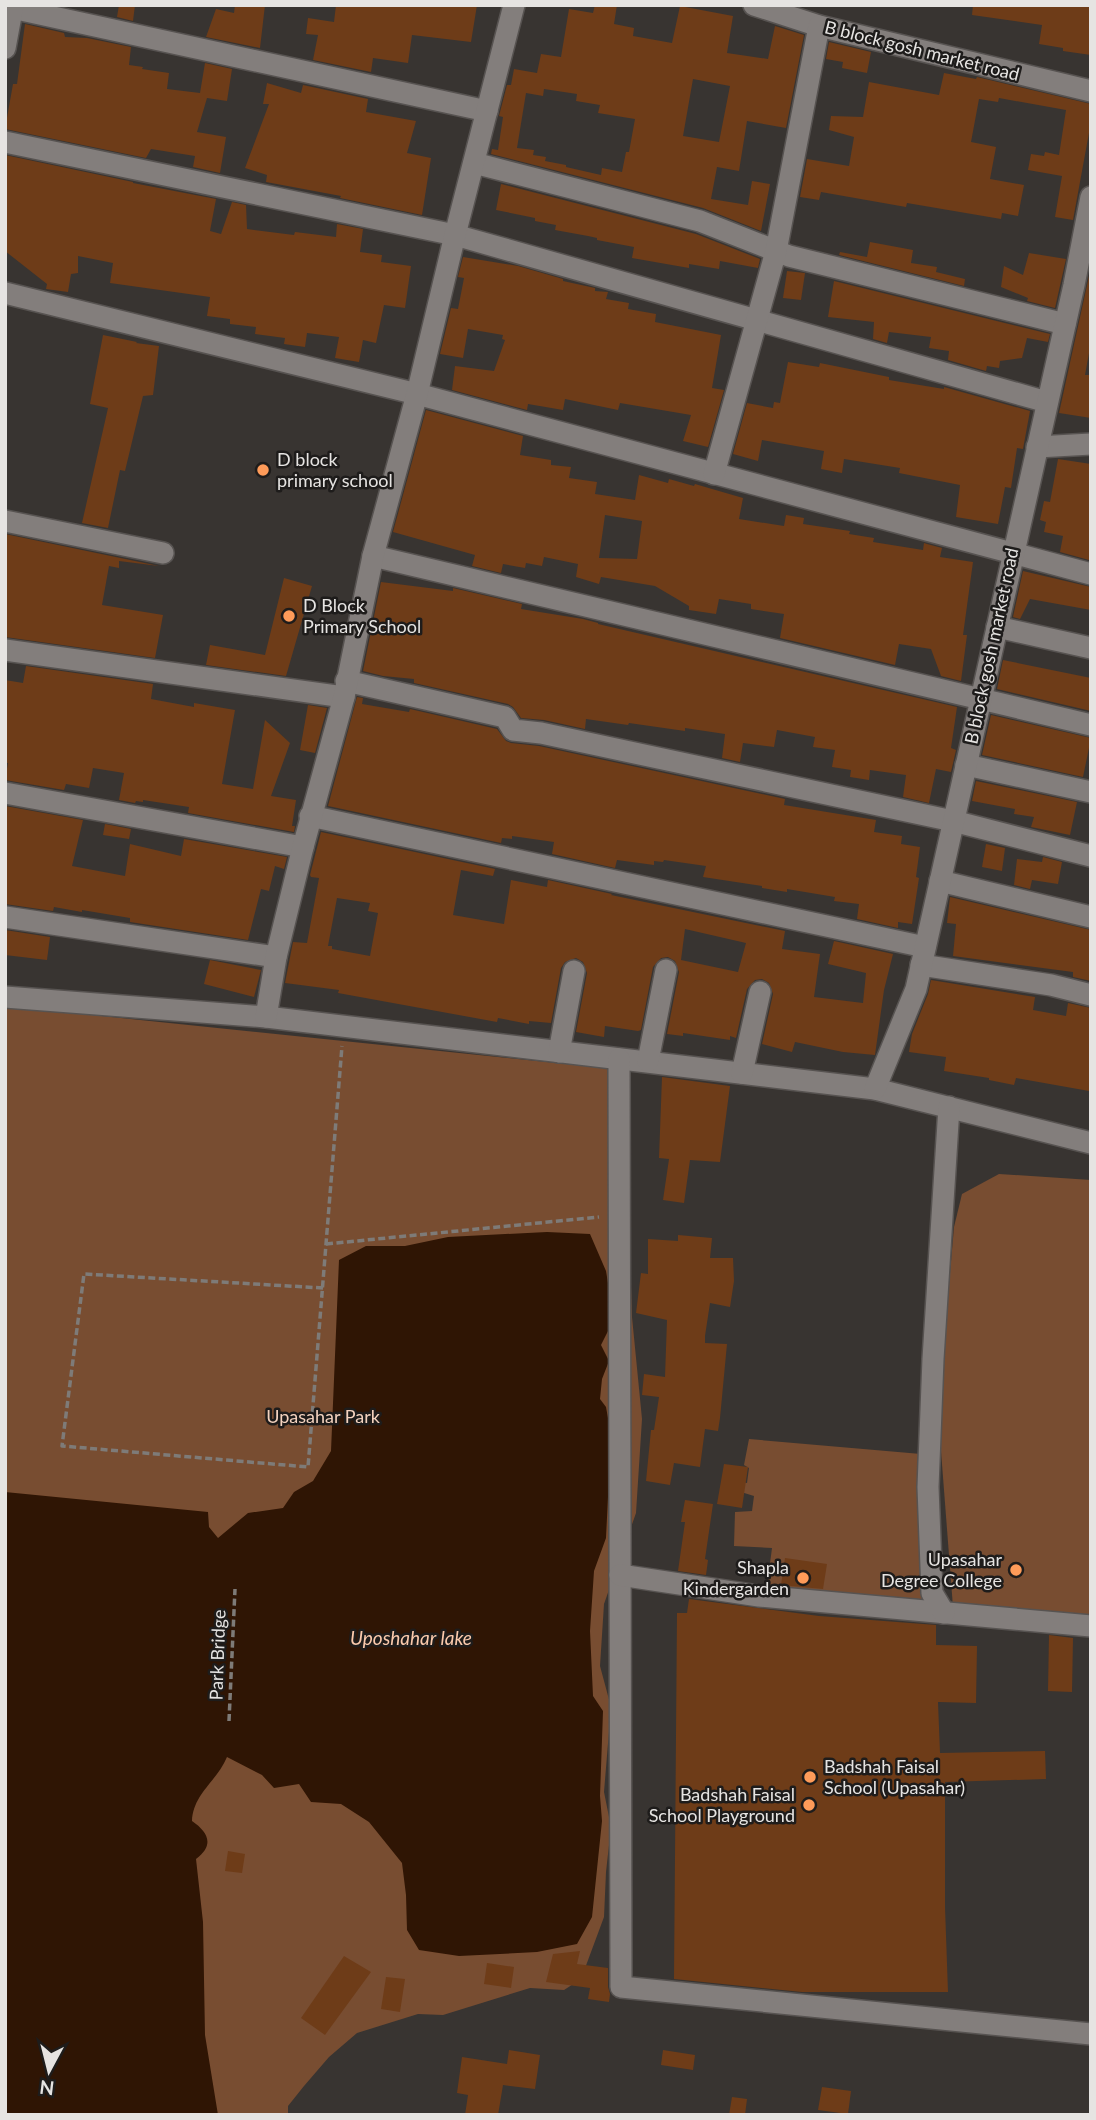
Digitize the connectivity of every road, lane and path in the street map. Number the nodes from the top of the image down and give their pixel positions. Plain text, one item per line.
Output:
1 (514, 5) edge
2 (754, 5) edge
3 (13, 7) edge
4 (819, 26) junction
5 (5, 48) edge
6 (1091, 91) edge
7 (487, 111) junction
8 (5, 142) edge
9 (474, 163) junction
10 (1091, 197) edge
11 (455, 235) junction
12 (776, 251) junction
13 (1082, 287) edge
14 (5, 293) edge
15 (757, 320) junction
16 (1065, 324) junction
17 (417, 394) junction
18 (1047, 402) junction
19 (1091, 444) edge
20 (1037, 447) junction
21 (714, 474) junction
22 (5, 521) edge
23 (163, 553) dead end
24 (1013, 555) junction
25 (373, 556) junction
26 (1091, 575) edge
27 (997, 628) junction
28 (1091, 648) edge
29 (5, 650) edge
30 (345, 689) junction
31 (981, 700) junction
32 (1091, 725) edge
33 (966, 765) junction
34 (1091, 792) edge
35 (5, 793) edge
36 (310, 816) junction
37 (953, 821) junction
38 (303, 847) junction
39 (1091, 856) edge
40 (940, 881) junction
41 (5, 917) edge
42 (1091, 917) edge
43 (923, 956) junction
44 (276, 957) junction
45 (666, 970) dead end
46 (574, 971) dead end
47 (760, 992) dead end
48 (1091, 995) edge
49 (5, 996) edge
50 (266, 1017) junction
51 (343, 1026) junction
52 (559, 1052) junction
53 (618, 1059) junction
54 (648, 1061) junction
55 (742, 1073) junction
56 (875, 1089) junction
57 (949, 1107) junction
58 (1091, 1143) edge
59 (619, 1215) junction
60 (326, 1244) junction
61 (323, 1288) junction
62 (620, 1575) junction
63 (235, 1589) dead end
64 (944, 1612) junction
65 (1091, 1626) edge
66 (229, 1721) dead end
67 (1091, 2034) edge

1 - 7 street
2 - 4 street, B block gosh market road
3 - 5 street
3 - 7 street
4 - 6 street, B block gosh market road
4 - 12 street
7 - 9 street
8 - 11 street
9 - 11 street
9 - 12 street
10 - 13 street, B block gosh market road
11 - 15 street
11 - 17 street
12 - 15 street
12 - 16 street
13 - 16 street, B block gosh market road
14 - 17 street
15 - 18 street
15 - 21 street
16 - 18 street, B block gosh market road
17 - 21 street
17 - 25 street
18 - 20 street, B block gosh market road
19 - 20 street
20 - 24 street, B block gosh market road
21 - 24 street
22 - 23 street
24 - 26 street
24 - 27 street, B block gosh market road
25 - 30 street
25 - 31 street
27 - 28 street
27 - 31 street, B block gosh market road
29 - 30 street
30 - 36 street
30 - 37 street
31 - 32 street
31 - 33 street, B block gosh market road
33 - 34 street
33 - 37 street, B block gosh market road
35 - 38 street
36 - 38 street
36 - 43 street
37 - 39 street
37 - 40 street, B block gosh market road
38 - 44 street
40 - 42 street
40 - 43 street, B block gosh market road
41 - 44 street
43 - 48 street
43 - 56 street, B block gosh market road
44 - 50 street
45 - 54 street
46 - 52 street
47 - 55 street
49 - 50 street
50 - 51 street
51 - 52 street
51 - 60 path
52 - 53 street
53 - 54 street
53 - 59 street
54 - 55 street
55 - 56 street
56 - 57 street
57 - 58 street
57 - 64 street
59 - 60 path
59 - 62 street
60 - 61 path
61 - 61 path
62 - 64 street
62 - 67 street
63 - 66 path, Park Bridge
64 - 65 street

